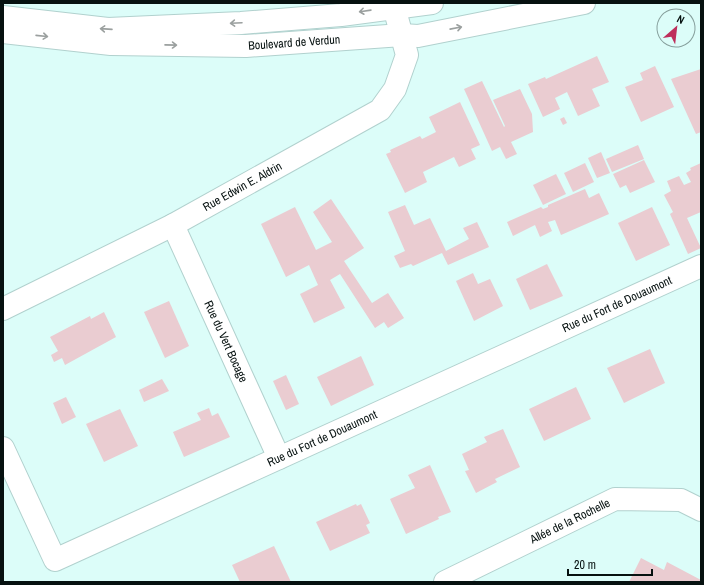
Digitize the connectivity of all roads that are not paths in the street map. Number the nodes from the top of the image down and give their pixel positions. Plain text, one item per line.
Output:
1 (432, 3) edge
2 (584, 3) edge
3 (394, 7) junction
4 (3, 17) edge
5 (3, 32) edge
6 (402, 35) junction
7 (174, 225) junction
8 (701, 266) edge
9 (3, 308) edge
10 (3, 448) edge
11 (279, 458) junction
12 (701, 510) edge
13 (445, 582) edge

1 - 3 street, Boulevard de Verdun
6 -> 2 street, Boulevard de Verdun
3 -> 4 street, Boulevard de Verdun
3 - 6 street, Rue Edwin E. Aldrin
5 -> 6 street, Boulevard de Verdun
6 - 7 street, Rue Edwin E. Aldrin
7 - 9 street, Rue Edwin E. Aldrin
7 - 11 street, Rue du Vert Bocage
8 - 11 street, Rue du Fort de Douaumont
10 - 11 street, Rue du Fort de Douaumont
12 - 13 street, Allée de la Rochelle

